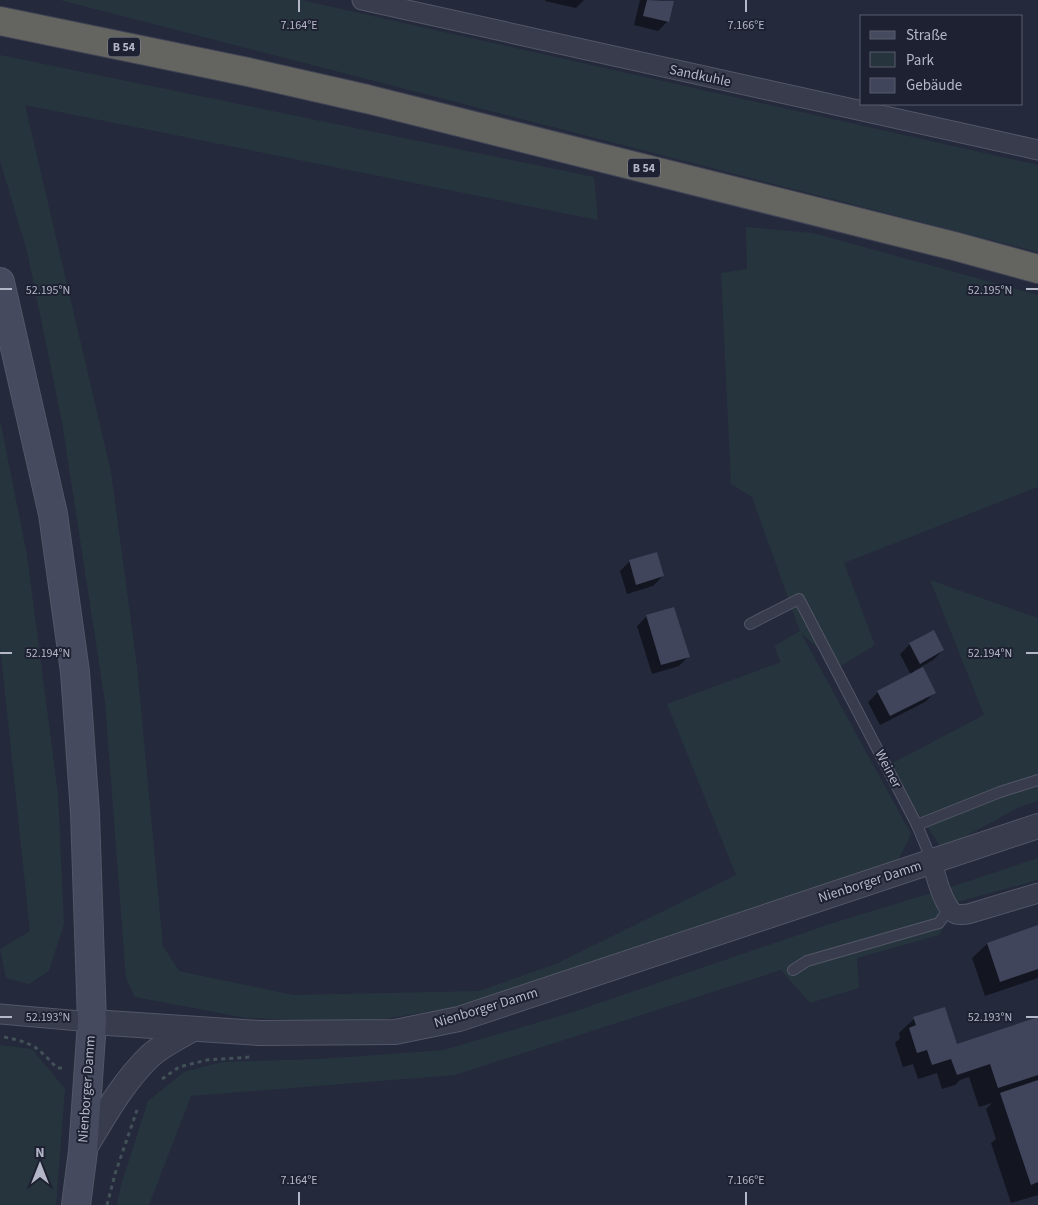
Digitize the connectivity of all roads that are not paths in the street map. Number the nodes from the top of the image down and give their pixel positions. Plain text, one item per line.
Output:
1 (362, 0) edge
2 (0, 21) edge
3 (1038, 150) edge
4 (1038, 269) edge
5 (0, 282) edge
6 (750, 624) dead end
7 (1038, 780) edge
8 (916, 825) junction
9 (1038, 826) edge
10 (932, 861) junction
11 (1038, 893) edge
12 (949, 910) junction
13 (793, 970) dead end
14 (0, 1014) edge
15 (92, 1022) junction
16 (193, 1029) junction
17 (83, 1151) junction
18 (76, 1205) edge

1 - 3 street, Sandkuhle
2 - 4 highway, B 54
5 - 15 main road
6 - 8 lane, Weiner
7 - 8 lane
8 - 10 lane, Weiner
9 - 10 street, Nienborger Damm
10 - 12 street, Weiner
10 - 16 street, Nienborger Damm
11 - 12 street
12 - 13 lane
14 - 15 street
15 - 16 street, Nienborger Damm
15 - 17 main road, Nienborger Damm
16 - 17 street
17 - 18 main road, Nienborger Damm

